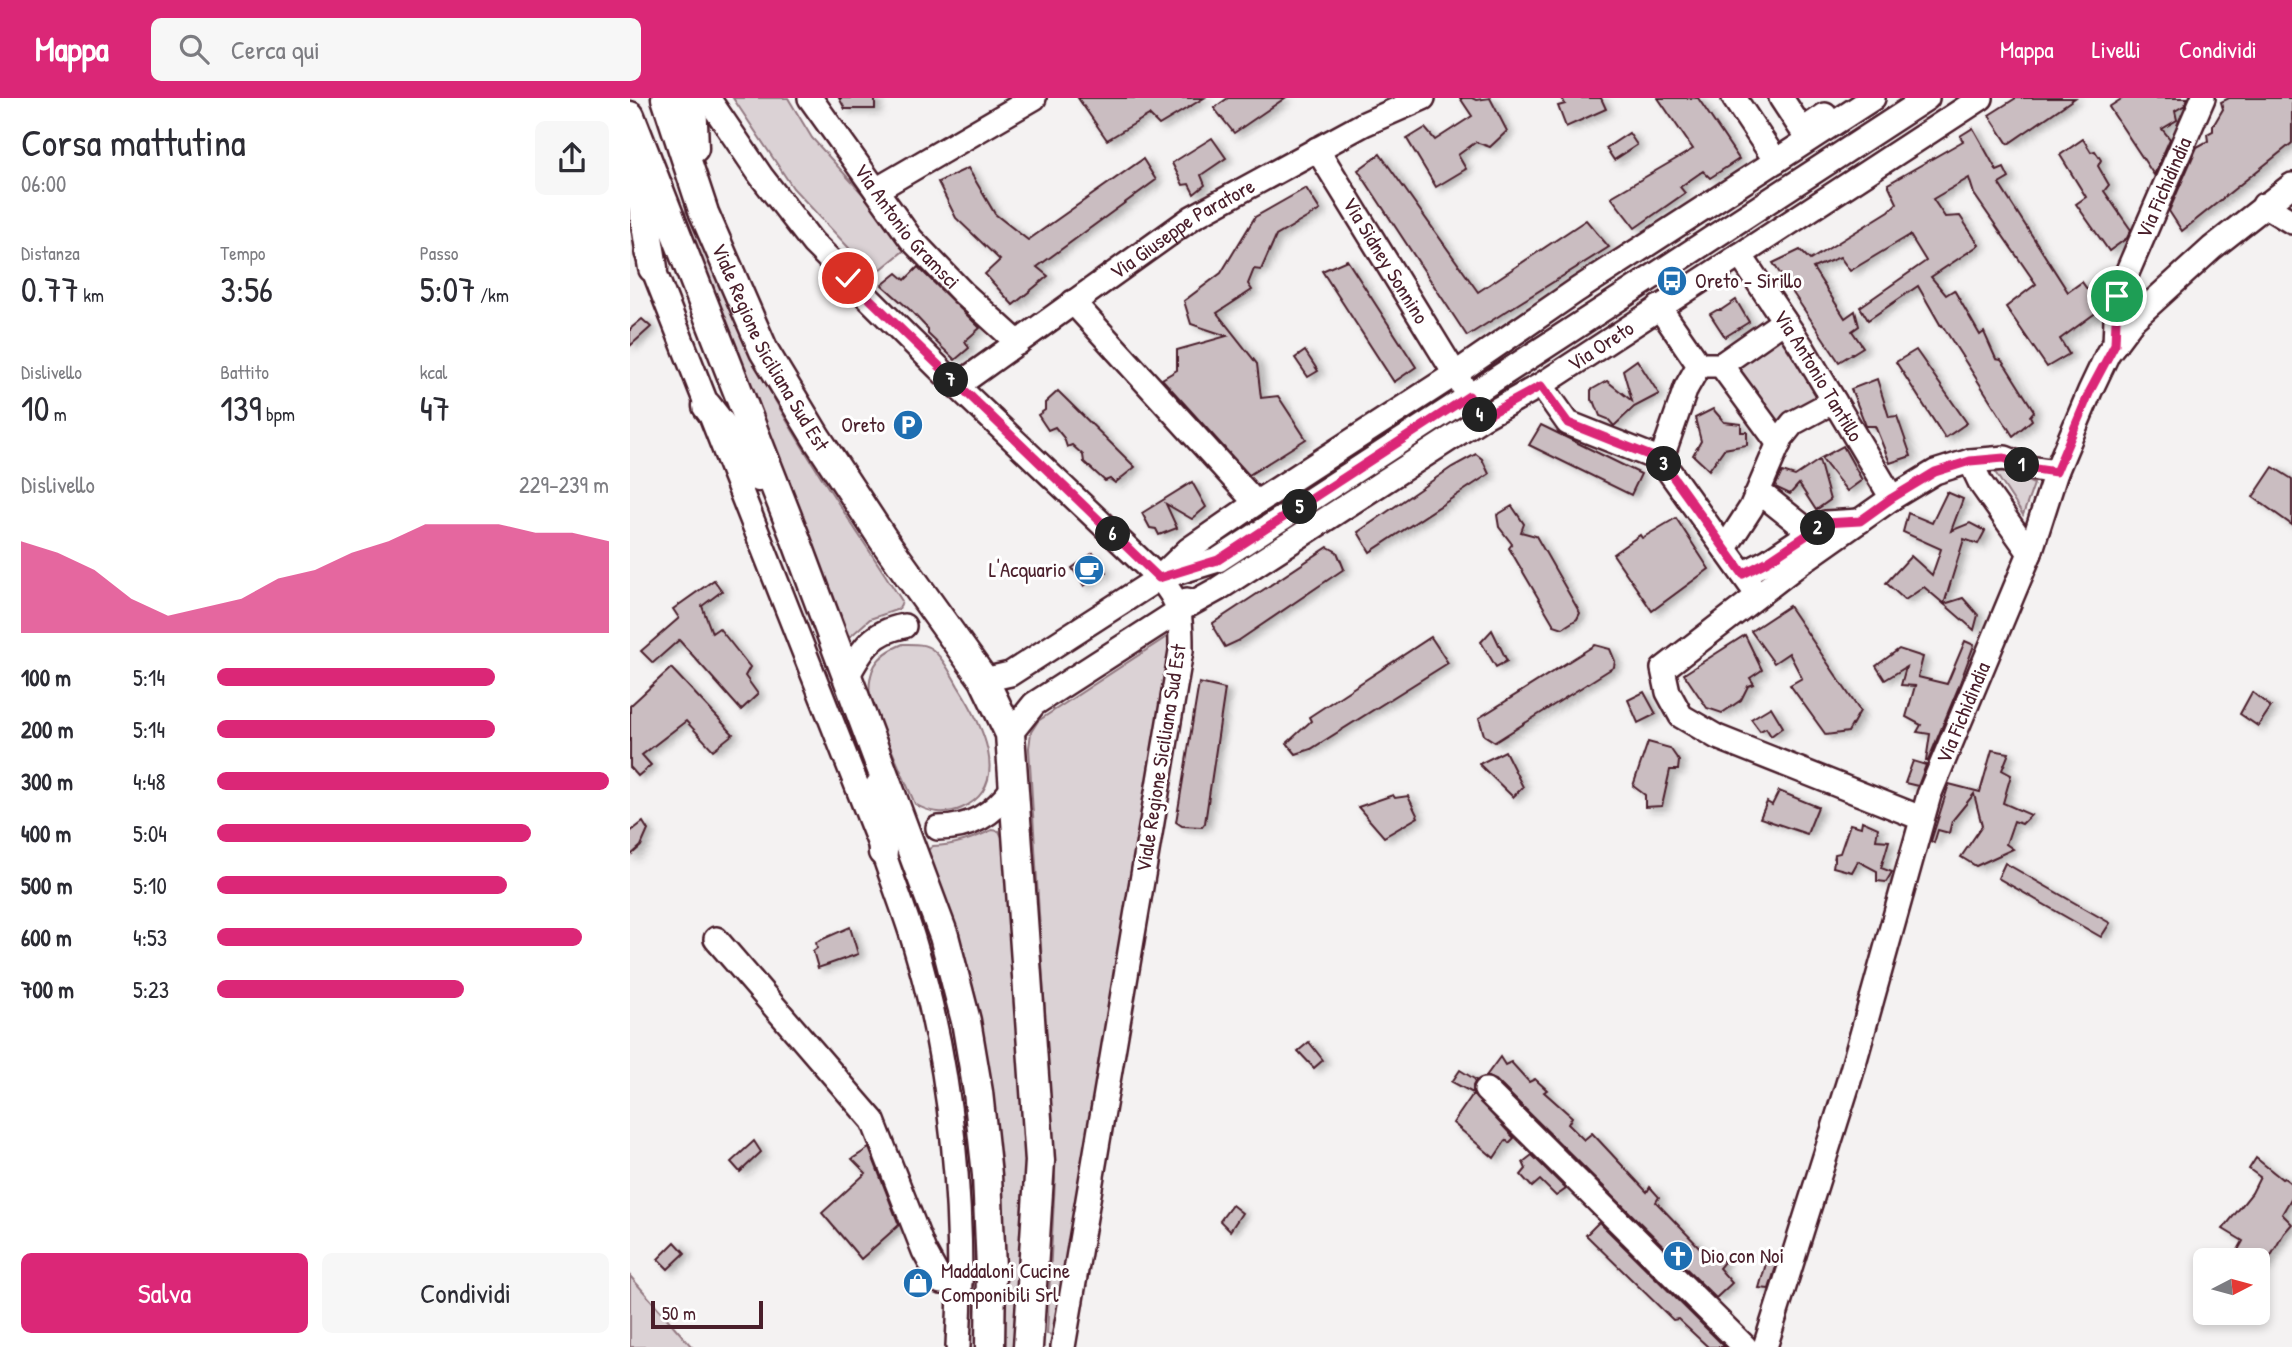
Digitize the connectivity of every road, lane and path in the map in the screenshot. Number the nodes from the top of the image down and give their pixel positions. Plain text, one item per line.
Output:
1 (666, 98) edge
2 (692, 98) edge
3 (708, 98) edge
4 (810, 98) edge
5 (1034, 98) edge
6 (1423, 98) edge
7 (1734, 98) edge
8 (1781, 98) edge
9 (1850, 98) edge
10 (1874, 98) edge
11 (1927, 98) edge
12 (1981, 98) edge
13 (2203, 98) edge
14 (630, 116) edge
15 (630, 128) edge
16 (1317, 149) junction
17 (1776, 161) junction
18 (2292, 185) edge
19 (876, 190) junction
20 (2264, 205) junction
21 (630, 209) edge
22 (704, 213) junction
23 (2292, 222) edge
24 (1740, 255) junction
25 (653, 268) junction
26 (1073, 302) junction
27 (1658, 307) junction
28 (1784, 321) junction
29 (1018, 343) junction
30 (2115, 344) junction
31 (1710, 365) junction
32 (1455, 374) junction
33 (957, 386) junction
34 (1541, 386) junction
35 (1469, 396) junction
36 (1834, 401) junction
37 (707, 406) junction
38 (1482, 418) junction
39 (1779, 444) junction
40 (1661, 460) junction
41 (1970, 461) junction
42 (2056, 472) junction
43 (1756, 496) junction
44 (1892, 498) junction
45 (1256, 503) junction
46 (1860, 521) junction
47 (1811, 533) junction
48 (795, 537) junction
49 (1725, 548) junction
50 (2030, 553) junction
51 (1218, 560) junction
52 (1743, 574) junction
53 (1159, 578) junction
54 (1757, 594) junction
55 (1180, 610) junction
56 (904, 626) dead end
57 (847, 677) junction
58 (984, 680) junction
59 (1010, 734) junction
60 (875, 748) junction
61 (1013, 788) junction
62 (1921, 818) junction
63 (938, 828) dead end
64 (883, 852) junction
65 (716, 939) dead end
66 (1486, 1090) dead end
67 (1035, 1258) junction
68 (960, 1282) junction
69 (958, 1347) edge
70 (990, 1347) edge
71 (1028, 1347) edge
72 (1044, 1347) edge
73 (1063, 1347) edge
74 (1745, 1347) edge
75 (1765, 1347) edge

1 - 22 main road, Viale Regione Siciliana Sud Est
2 - 22 main road
3 - 33 street
4 - 19 street, Via Antonio Gramsci
5 - 19 street
6 - 16 street, Via Giuseppe Paratore
7 - 17 street
8 - 9 street
10 - 17 street
11 - 35 street, Via Oreto
12 - 24 street, Via Oreto
13 - 30 street, Via Fichidindia
14 - 48 main road, Viale Regione Siciliana Sud Est
15 - 25 main road
16 - 26 street, Via Giuseppe Paratore
16 - 32 street, Via Sidney Sonnino
17 - 32 street
18 - 20 street
19 - 29 street, Via Antonio Gramsci
20 - 23 street
20 - 30 street
21 - 25 street
22 - 58 main road, Viale Regione Siciliana Sud Est
24 - 27 street, Via Oreto
24 - 28 street, Via Antonio Tantillo
25 - 37 street
26 - 29 street, Via Giuseppe Paratore
26 - 45 street
27 - 31 street
27 - 34 street, Via Oreto
28 - 31 street
28 - 36 street, Via Antonio Tantillo
29 - 33 street, Via Giuseppe Paratore
30 - 42 street, Via Fichidindia
31 - 39 street
31 - 40 street
32 - 35 street, Via Sidney Sonnino
32 - 45 street
33 - 53 street
34 - 38 street, Via Oreto
34 - 40 street
35 - 38 street, Via Sidney Sonnino
35 - 51 street, Via Oreto
36 - 39 street
36 - 44 street, Via Antonio Tantillo
37 - 48 main road
37 - 64 street
38 - 55 street, Via Oreto
39 - 43 street
40 - 49 street
41 - 42 street
41 - 44 street
41 - 50 street
42 - 50 street, Via Fichidindia
43 - 47 street
43 - 49 street
44 - 46 street
45 - 53 street
46 - 47 street
46 - 54 street
47 - 52 street
48 - 57 main road, Viale Regione Siciliana Sud Est
49 - 52 street
50 - 62 street, Via Fichidindia
51 - 53 street
51 - 55 street
52 - 54 street
53 - 55 street
53 - 58 street
54 - 62 street
55 - 59 street, Via Oreto
55 - 73 street, Viale Regione Siciliana Sud Est
56 - 57 street
57 - 60 main road, Viale Regione Siciliana Sud Est
58 - 59 main road, Viale Regione Siciliana Sud Est
59 - 61 main road, Viale Regione Siciliana Sud Est
60 - 64 main road
60 - 70 main road, Viale Regione Siciliana Sud Est
61 - 63 street
61 - 67 main road, Viale Regione Siciliana Sud Est
62 - 75 street, Via Fichidindia
64 - 68 street
65 - 68 street
66 - 74 street
67 - 71 main road, Viale Regione Siciliana Sud Est
67 - 72 main road
68 - 69 street

